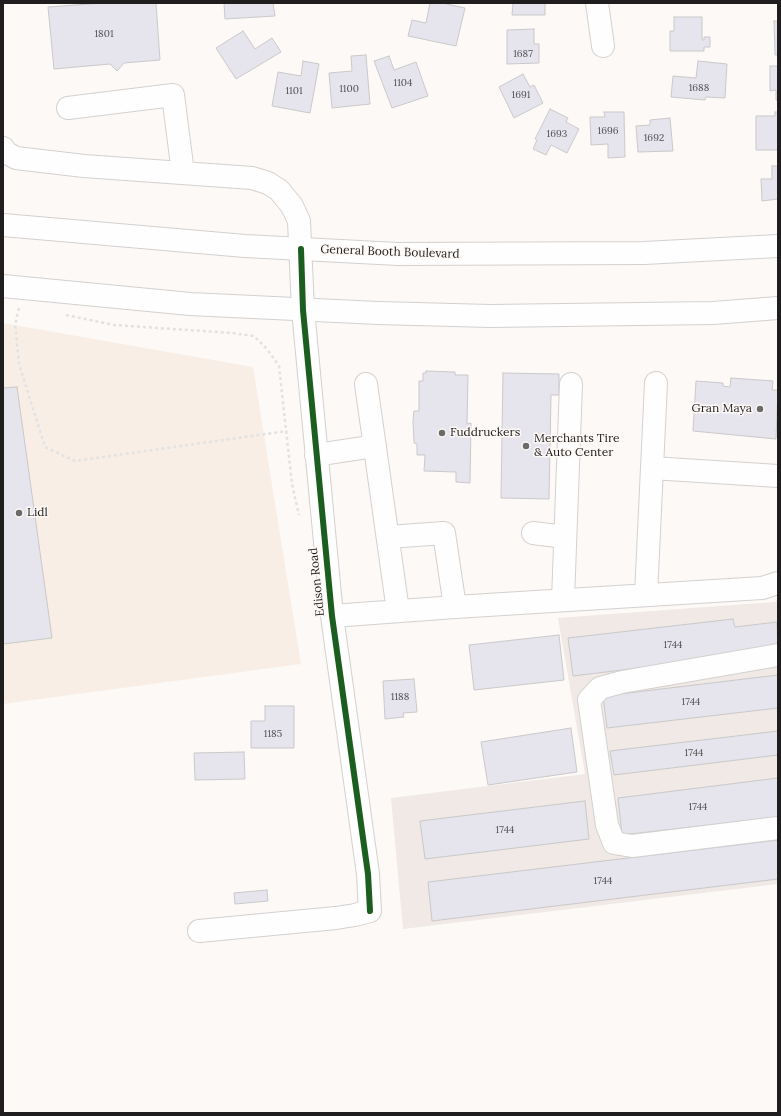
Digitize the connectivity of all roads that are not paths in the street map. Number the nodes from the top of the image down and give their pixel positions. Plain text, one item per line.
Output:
1 (597, 3) edge
2 (603, 46) dead end
3 (68, 108) dead end
4 (3, 148) edge
5 (183, 173) junction
6 (3, 225) edge
7 (778, 246) edge
8 (301, 249) junction
9 (3, 286) edge
10 (778, 308) edge
11 (303, 310) junction
12 (656, 383) dead end
13 (366, 384) dead end
14 (571, 384) dead end
15 (375, 446) junction
16 (316, 455) junction
17 (652, 468) junction
18 (778, 476) edge
19 (533, 533) dead end
20 (388, 537) junction
21 (565, 537) junction
22 (778, 583) edge
23 (646, 595) junction
24 (563, 600) junction
25 (455, 607) junction
26 (398, 611) junction
27 (332, 616) junction
28 (778, 655) edge
29 (778, 828) edge
30 (199, 932) dead end

1 - 2 main road
3 - 5 main road
4 - 5 main road, Edison Road
5 - 8 main road, Edison Road
6 - 8 main road, General Booth Boulevard
7 - 8 main road, General Booth Boulevard
8 - 11 main road, Edison Road
9 - 11 main road
10 - 11 main road
11 - 16 main road, Edison Road
12 - 17 main road
13 - 15 main road
14 - 21 main road
15 - 16 main road
15 - 20 main road
16 - 27 main road, Edison Road
17 - 18 main road
17 - 23 main road
19 - 21 main road
20 - 25 main road
20 - 26 main road
21 - 24 main road
22 - 23 main road
23 - 24 main road
24 - 25 main road
25 - 26 main road
26 - 27 main road
27 - 30 main road, Edison Road
28 - 29 main road

